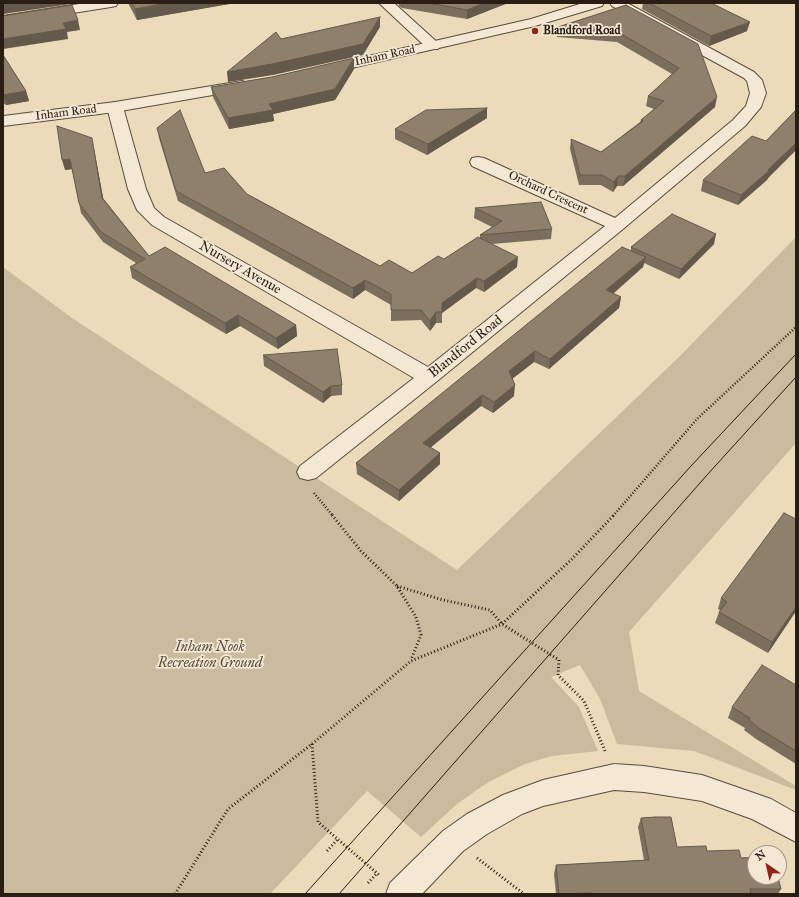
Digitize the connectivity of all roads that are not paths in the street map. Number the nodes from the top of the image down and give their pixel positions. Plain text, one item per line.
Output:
1 (386, 3) edge
2 (597, 3) edge
3 (617, 3) edge
4 (103, 4) edge
5 (3, 20) edge
6 (433, 46) junction
7 (312, 72) edge
8 (258, 84) edge
9 (116, 107) junction
10 (3, 121) edge
11 (478, 162) dead end
12 (617, 225) junction
13 (429, 377) junction
14 (308, 472) road end
15 (796, 828) edge
16 (392, 886) edge

1 - 6 street
2 - 6 street, Inham Road
3 - 12 street, Blandford Road
4 - 5 street
6 - 7 street, Inham Road
8 - 9 street, Inham Road
9 - 10 street, Inham Road
9 - 13 street, Nursery Avenue
11 - 12 street, Orchard Crescent
12 - 13 street, Blandford Road
13 - 14 street, Blandford Road
15 - 16 street

